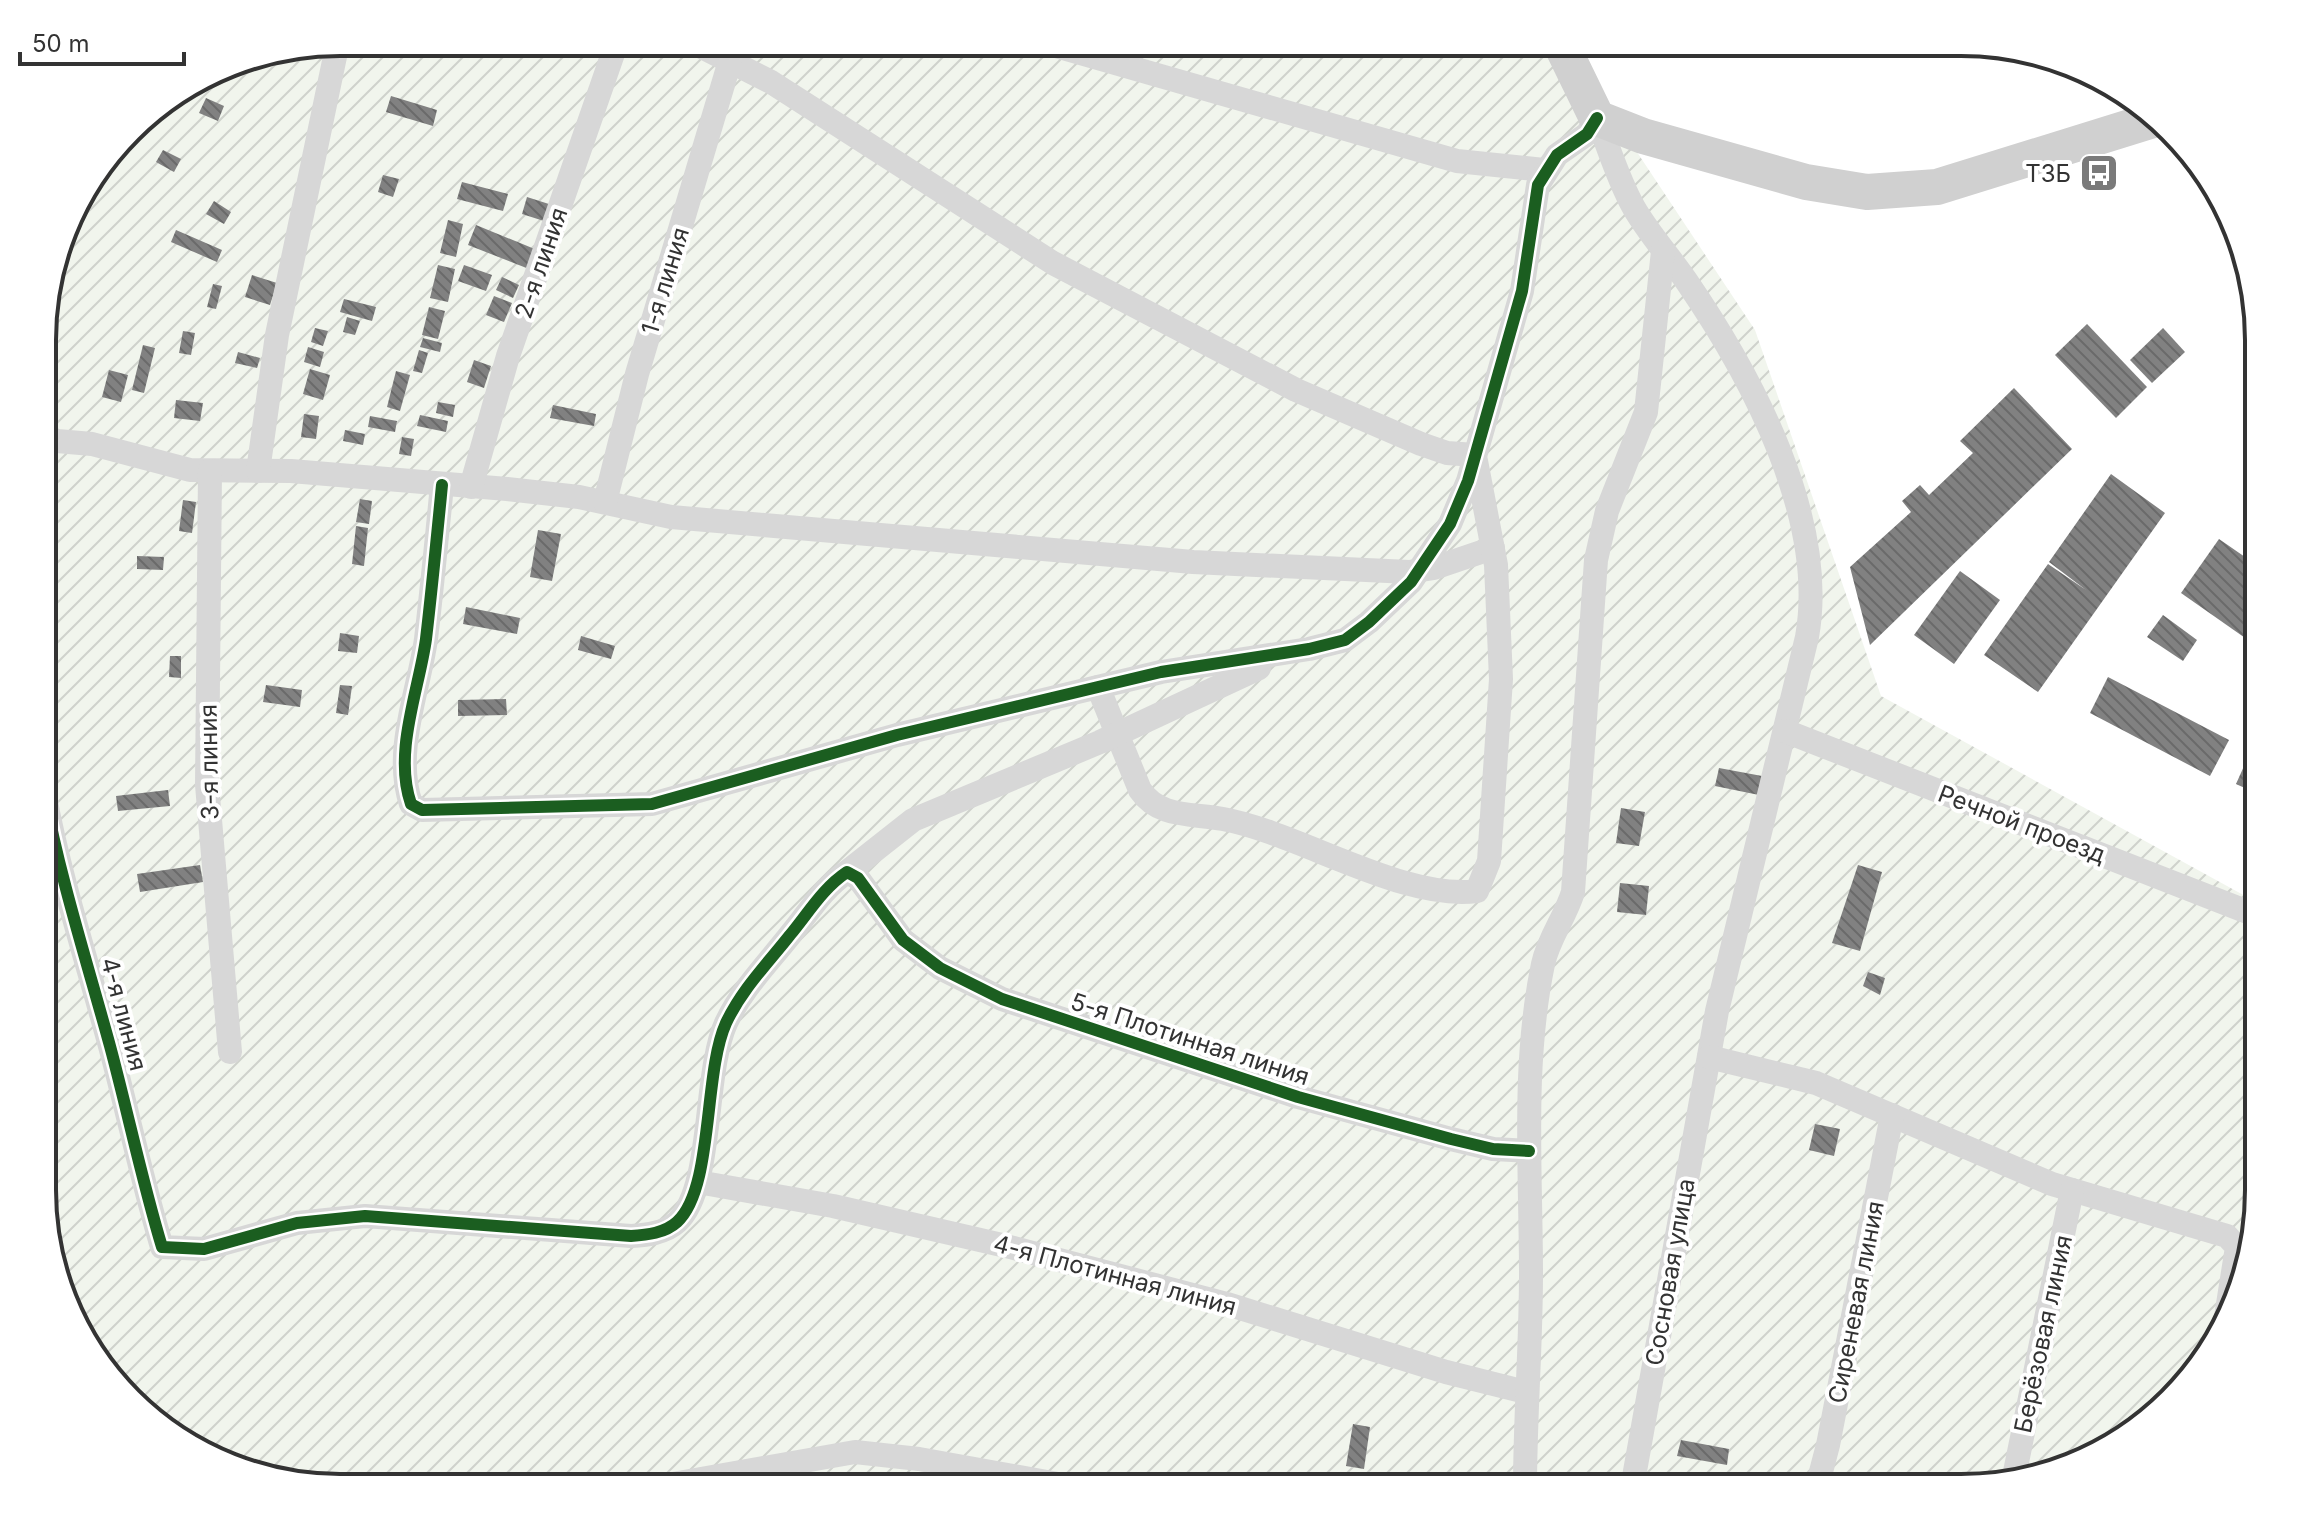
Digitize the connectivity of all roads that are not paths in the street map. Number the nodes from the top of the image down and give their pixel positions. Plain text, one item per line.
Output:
1 (335, 56) edge
2 (612, 56) edge
3 (720, 56) edge
4 (1091, 56) edge
5 (1567, 56) edge
6 (730, 61) junction
7 (1597, 118) junction
8 (2144, 123) edge
9 (1544, 170) junction
10 (1663, 251) junction
11 (56, 441) edge
12 (1475, 455) junction
13 (210, 471) junction
14 (258, 471) junction
15 (442, 485) junction
16 (471, 487) junction
17 (605, 502) junction
18 (1493, 548) junction
19 (1421, 570) junction
20 (1309, 649) junction
21 (1098, 687) junction
22 (1785, 731) junction
23 (1116, 735) junction
24 (56, 850) edge
25 (847, 872) junction
26 (2245, 911) edge
27 (230, 1052) dead end
28 (1709, 1057) junction
29 (1892, 1115) junction
30 (1529, 1151) junction
31 (698, 1182) junction
32 (2072, 1190) junction
33 (2233, 1270) edge
34 (1526, 1392) junction
35 (2016, 1469) edge
36 (730, 1474) edge
37 (1002, 1474) edge
38 (1525, 1474) edge
39 (1635, 1474) edge
40 (1820, 1474) edge

1 - 14 street
2 - 16 street, 2-я линия
3 - 6 street
4 - 9 street
5 - 7 main road
6 - 12 street
6 - 17 street, 1-я линия
7 - 8 main road
7 - 9 street
7 - 10 street, Сосновая улица
9 - 12 street
10 - 22 street, Сосновая улица
10 - 30 street
11 - 13 street
12 - 18 street
12 - 19 street
13 - 14 street
13 - 27 street, 3-я линия
14 - 15 street
15 - 16 street
15 - 21 street
16 - 17 street
17 - 19 street
18 - 19 street
18 - 23 street
19 - 20 street
20 - 21 street
20 - 23 street
21 - 23 street
22 - 26 street, Речной проезд
22 - 28 street, Сосновая улица
23 - 25 street
24 - 31 street, 4-я линия
25 - 30 street, 5-я Плотинная линия
25 - 31 street
28 - 29 street
28 - 39 street, Сосновая улица
29 - 32 street
29 - 40 street, Сиреневая линия
30 - 34 street
31 - 34 street, 4-я Плотинная линия
32 - 33 street
32 - 35 street, Берёзовая линия
34 - 38 street
36 - 37 street

